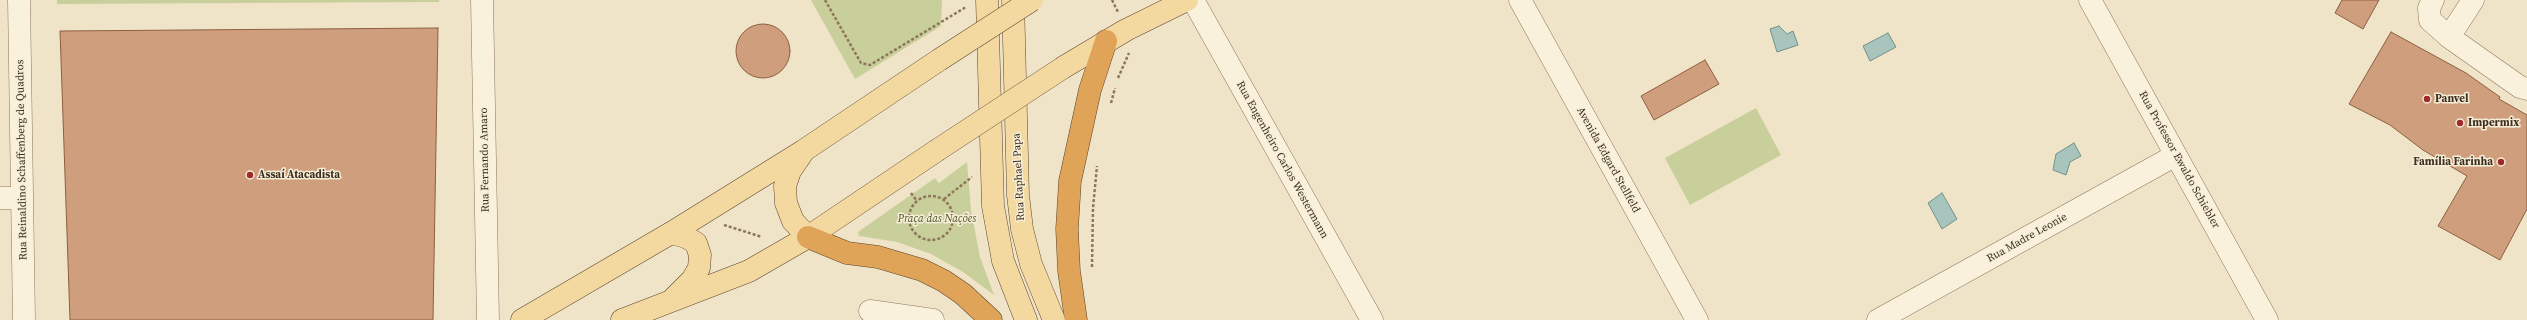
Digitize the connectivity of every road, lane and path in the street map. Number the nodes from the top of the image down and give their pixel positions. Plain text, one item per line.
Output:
1 (19, 0) edge
2 (482, 0) edge
3 (824, 0) edge
4 (1013, 0) edge
5 (1032, 0) edge
6 (1112, 0) edge
7 (1187, 0) edge
8 (1193, 0) edge
9 (1520, 0) edge
10 (2090, 0) edge
11 (2433, 0) edge
12 (2474, 0) edge
13 (979, 2) edge
14 (1116, 10) dead end
15 (2449, 37) junction
16 (1106, 41) junction
17 (1133, 46) dead end
18 (2527, 88) edge
19 (1109, 109) dead end
20 (803, 151) junction
21 (2176, 155) junction
22 (1098, 158) dead end
23 (972, 176) dead end
24 (910, 191) dead end
25 (0, 198) edge
26 (22, 198) junction
27 (944, 199) junction
28 (917, 201) junction
29 (720, 224) dead end
30 (671, 233) junction
31 (808, 237) junction
32 (762, 238) dead end
33 (1092, 273) dead end
34 (670, 303) junction
35 (870, 311) dead end
36 (24, 320) edge
37 (488, 320) edge
38 (522, 320) edge
39 (622, 320) edge
40 (933, 320) edge
41 (992, 320) edge
42 (1026, 320) edge
43 (1054, 320) edge
44 (1076, 320) edge
45 (1372, 320) edge
46 (1697, 320) edge
47 (1878, 320) edge
48 (2267, 320) edge

1 - 26 street, Rua Reinaldino Schaffenberg de Quadros
2 - 37 street, Rua Fernando Amaro
3 - 13 path
4 - 43 main road, Rua Raphael Papa
5 - 20 main road, bridge
6 - 14 path
7 - 16 main road
8 - 45 street, Rua Engenheiro Carlos Westermann
9 - 46 street, Avenida Edgard Stellfeld
10 - 21 street, Rua Professor Ewaldo Schiebler
11 - 15 street
12 - 15 street
13 - 42 main road
15 - 18 street
16 - 31 main road, bridge
16 - 44 highway
17 - 19 path
20 - 30 main road
20 - 31 main road
21 - 47 street, Rua Madre Leonie
21 - 48 street, Rua Professor Ewaldo Schiebler
22 - 33 path
23 - 27 path
24 - 28 path
25 - 26 street
26 - 36 street, Rua Reinaldino Schaffenberg de Quadros
27 - 28 path
27 - 28 path
29 - 32 path
30 - 34 main road
30 - 38 main road
31 - 34 main road
31 - 41 highway
34 - 39 main road
35 - 40 street

